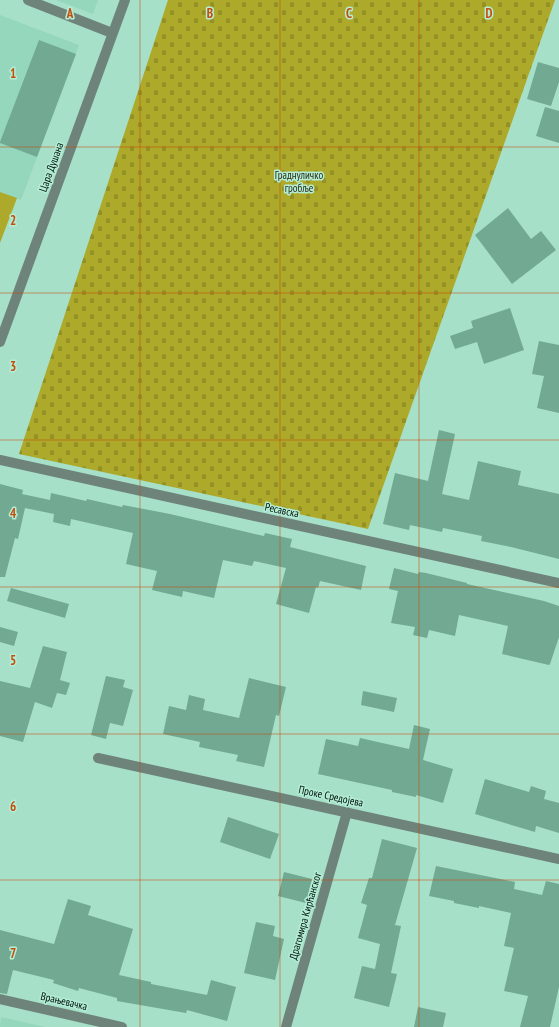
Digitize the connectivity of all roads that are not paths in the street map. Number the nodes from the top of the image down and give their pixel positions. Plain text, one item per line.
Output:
1 (28, 0) edge
2 (125, 0) edge
3 (112, 33) junction
4 (0, 342) edge
5 (0, 460) edge
6 (559, 583) edge
7 (98, 758) dead end
8 (347, 812) junction
9 (559, 859) edge
10 (0, 998) edge
11 (122, 1027) edge
12 (286, 1027) edge

1 - 3 street
2 - 3 street, Цара Душана
3 - 4 street, Цара Душана
5 - 6 street, Ресавска
7 - 8 street, Проке Средојева
8 - 9 street, Проке Средојева
8 - 12 street, Драгомира Кирћанског
10 - 11 street, Врањевачка

